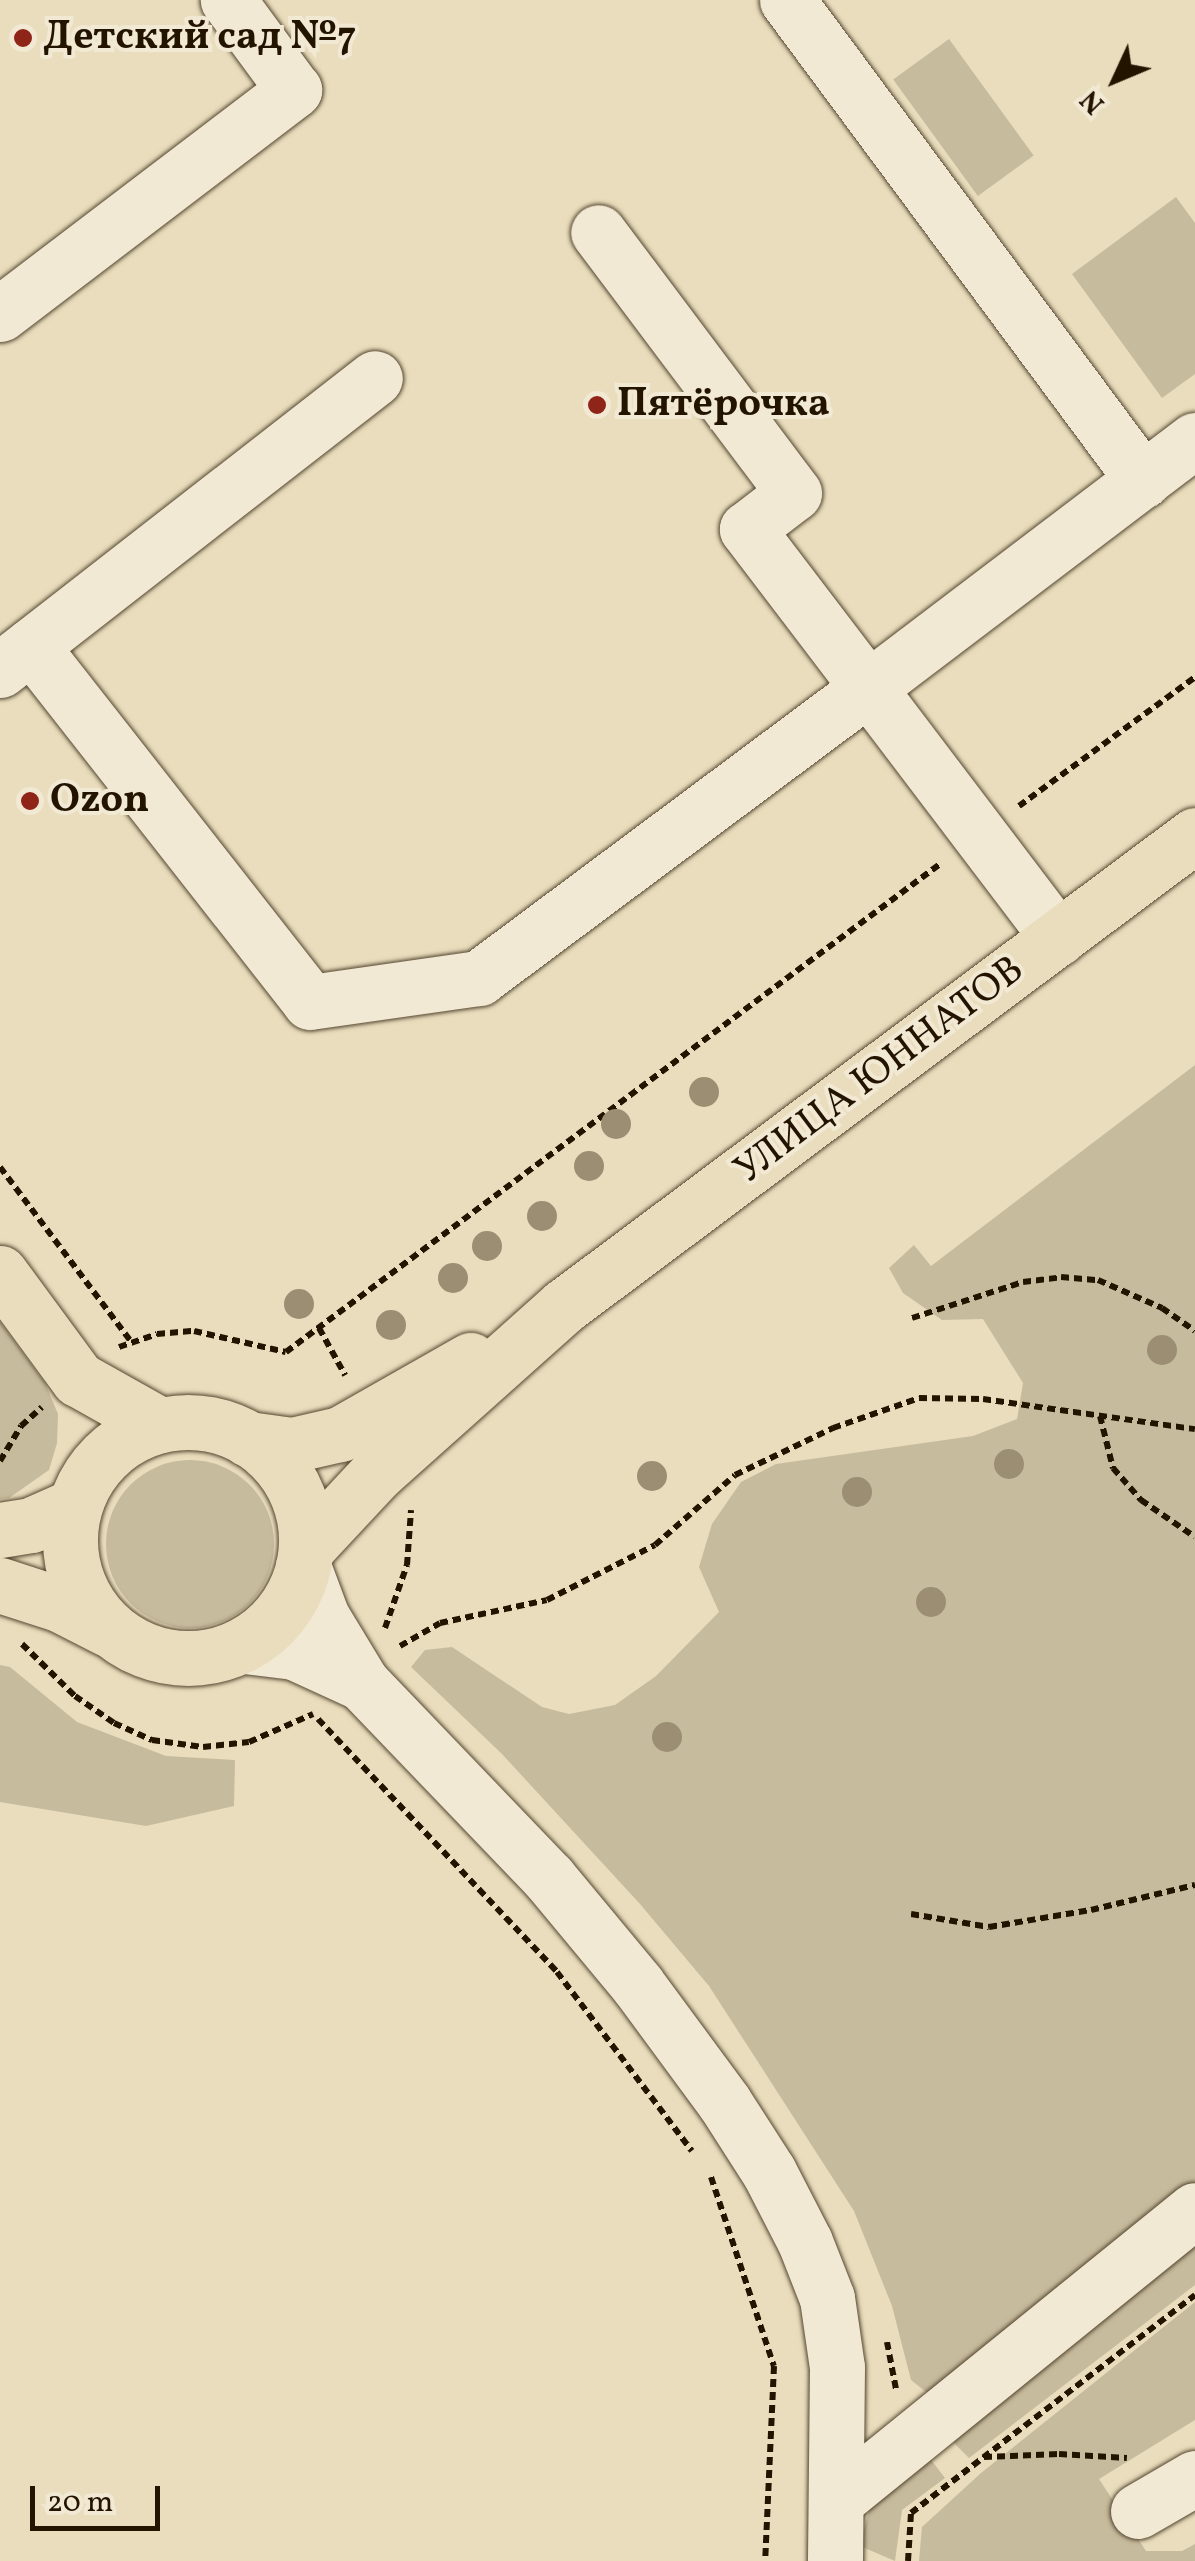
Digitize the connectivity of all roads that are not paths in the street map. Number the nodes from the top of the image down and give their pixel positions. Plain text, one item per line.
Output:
1 (228, 0) edge
2 (787, 0) edge
3 (598, 232) dead end
4 (0, 314) edge
5 (376, 378) dead end
6 (1195, 440) edge
7 (1142, 480) junction
8 (16, 658) edge
9 (868, 688) junction
10 (1195, 835) edge
11 (1058, 938) junction
12 (0, 1273) edge
13 (564, 1306) junction
14 (78, 1379) junction
15 (160, 1426) junction
16 (248, 1439) junction
17 (80, 1491) junction
18 (0, 1530) edge
19 (305, 1557) junction
20 (7, 1609) edge
21 (111, 1630) junction
22 (245, 1646) junction
23 (362, 1683) junction
24 (1195, 2210) edge
25 (1195, 2478) edge
26 (838, 2499) junction
27 (1138, 2511) dead end
28 (835, 2561) edge

1 - 4 street
2 - 7 street
3 - 9 street
5 - 8 street
6 - 7 street
7 - 9 street
8 - 9 street
9 - 11 street
10 - 11 main road, УЛИЦА ЮННАТОВ
11 - 13 main road, УЛИЦА ЮННАТОВ
12 - 14 main road
13 - 16 main road, УЛИЦА ЮННАТОВ
13 - 19 main road, УЛИЦА ЮННАТОВ
14 - 15 main road
14 - 17 main road
15 - 16 main road
15 - 17 main road
16 - 19 main road
17 - 18 main road
17 - 21 main road
19 - 22 main road
19 - 23 street
20 - 21 main road
21 - 22 main road
22 - 23 street
23 - 26 street
24 - 26 street
25 - 27 street
26 - 28 street

